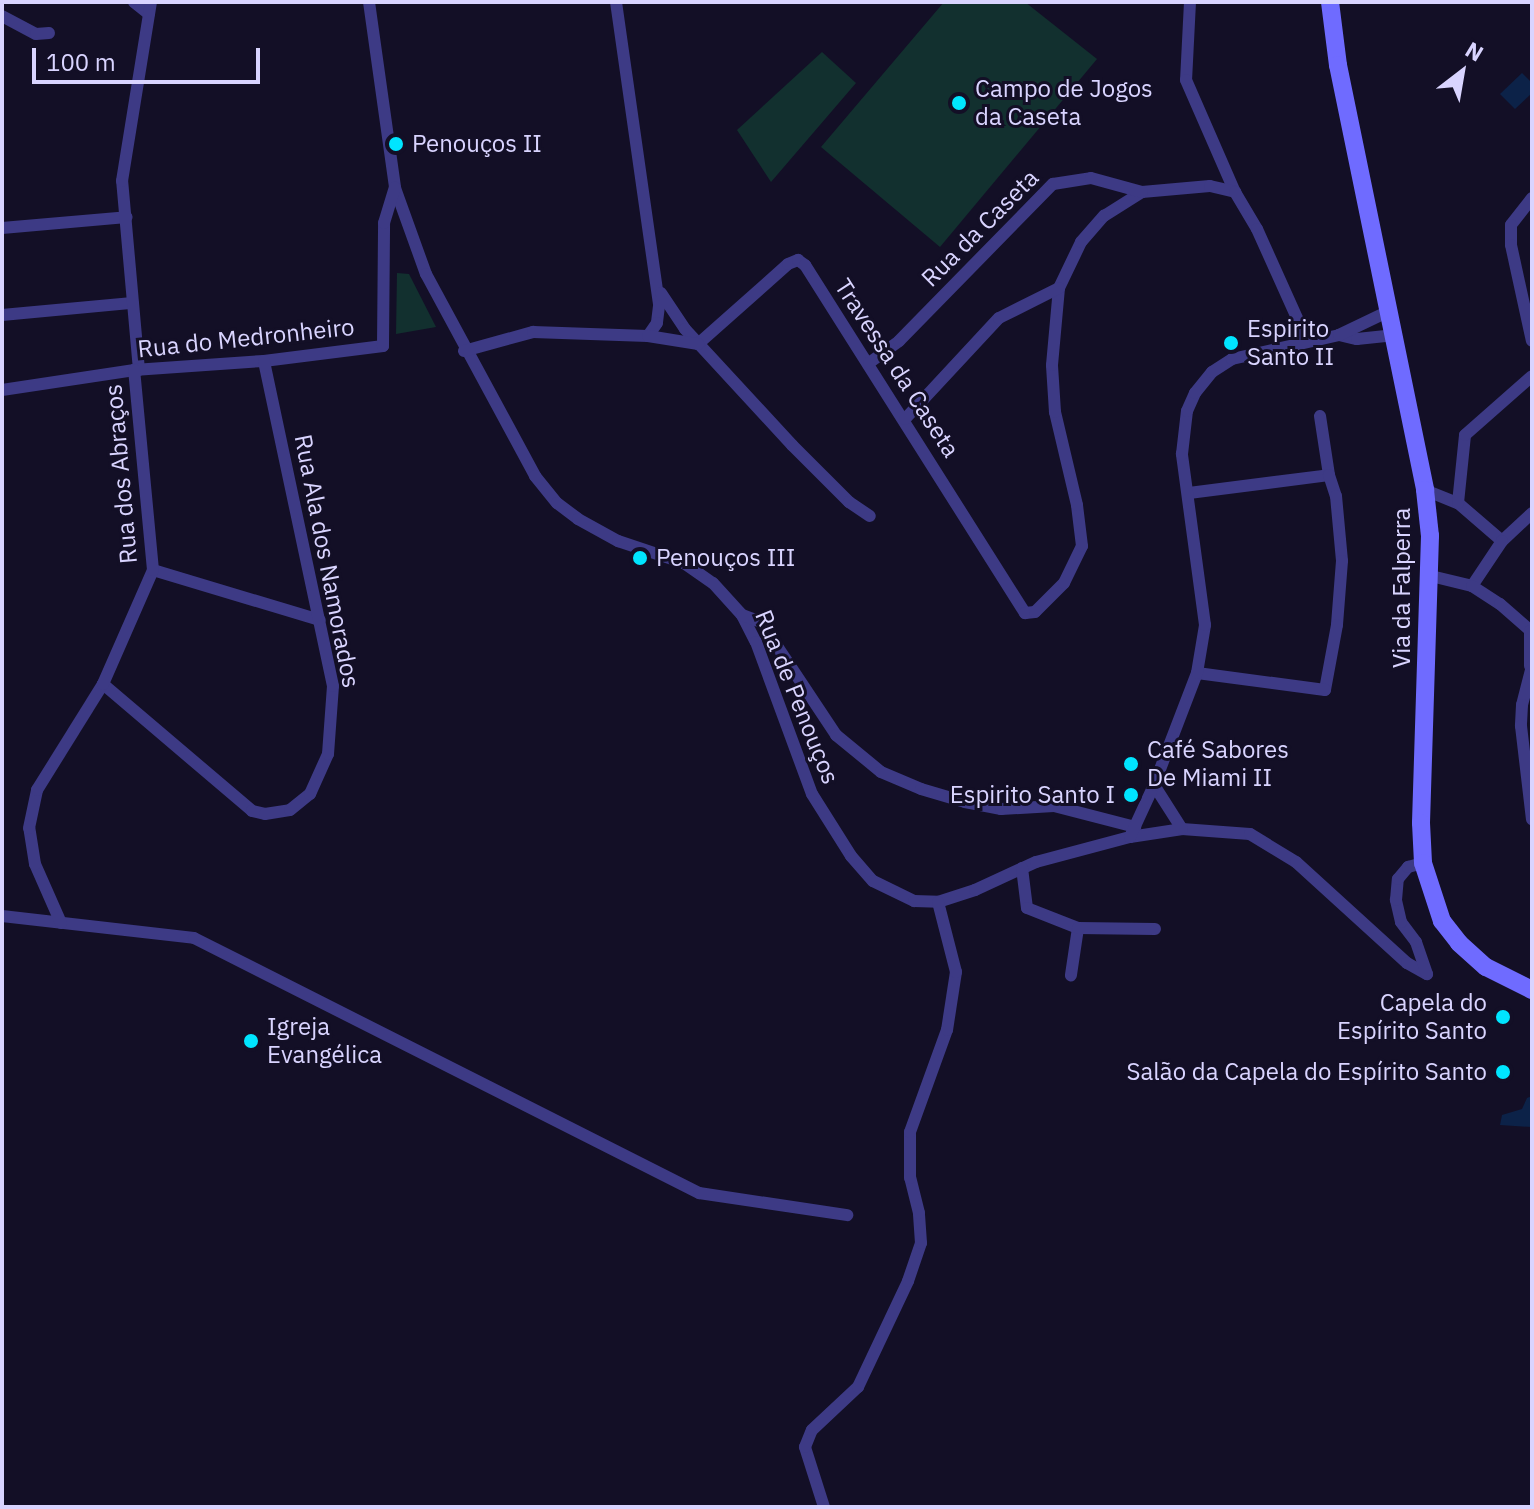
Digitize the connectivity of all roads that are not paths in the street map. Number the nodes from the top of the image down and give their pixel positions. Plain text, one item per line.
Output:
1 (134, 2) edge
2 (369, 2) edge
3 (616, 2) edge
4 (1190, 2) edge
5 (1330, 2) edge
6 (150, 8) edge
7 (2, 16) edge
8 (49, 33) dead end
9 (395, 188) junction
10 (1142, 192) junction
11 (1235, 192) junction
12 (1532, 198) edge
13 (127, 217) junction
14 (2, 228) edge
15 (656, 283) junction
16 (1059, 288) junction
17 (132, 303) junction
18 (1389, 311) junction
19 (2, 315) edge
20 (1339, 335) junction
21 (1393, 335) junction
22 (648, 336) junction
23 (1307, 340) junction
24 (1532, 341) edge
25 (698, 344) junction
26 (464, 351) junction
27 (264, 361) junction
28 (869, 363) junction
29 (137, 370) junction
30 (1532, 376) edge
31 (2, 390) edge
32 (1320, 416) dead end
33 (905, 419) junction
34 (1329, 475) junction
35 (1425, 490) junction
36 (1189, 493) junction
37 (1458, 503) junction
38 (1532, 513) edge
39 (870, 516) dead end
40 (1502, 541) junction
41 (153, 570) junction
42 (1431, 576) junction
43 (1472, 586) junction
44 (742, 615) junction
45 (320, 620) junction
46 (1531, 632) edge
47 (1531, 666) edge
48 (1197, 673) junction
49 (103, 684) junction
50 (1527, 708) edge
51 (1154, 785) junction
52 (1532, 819) edge
53 (1182, 829) junction
54 (1132, 832) junction
55 (1423, 863) junction
56 (1022, 868) junction
57 (938, 902) junction
58 (2, 916) edge
59 (61, 923) junction
60 (1078, 928) junction
61 (1155, 929) dead end
62 (1071, 975) dead end
63 (1532, 990) edge
64 (847, 1215) dead end
65 (824, 1507) edge

1 - 6 street
2 - 9 street, Rua de Penouços
3 - 15 street
4 - 11 street
5 - 18 main road, Via da Falperra
6 - 13 street, Rua dos Abraços
7 - 8 street
9 - 26 street, Rua de Penouços
9 - 27 street, Rua do Medronheiro
10 - 11 street
10 - 16 street
10 - 28 street, Rua da Caseta
11 - 23 street
12 - 24 street
13 - 14 street
13 - 17 street, Rua dos Abraços
15 - 22 street
15 - 25 street
16 - 33 street
16 - 33 street, Travessa da Caseta
17 - 19 street
17 - 29 street, Rua dos Abraços
18 - 20 street
18 - 21 main road, Via da Falperra
20 - 21 street
20 - 23 street
21 - 35 main road, Via da Falperra
22 - 25 street
22 - 26 street
23 - 36 street
25 - 28 street, Travessa da Caseta
25 - 39 street
26 - 44 street, Rua de Penouços
27 - 29 street, Rua do Medronheiro
27 - 45 street, Rua Ala dos Namorados
28 - 33 street, Travessa da Caseta
29 - 31 street, Rua do Medronheiro
29 - 41 street, Rua dos Abraços
30 - 37 street
32 - 34 street
34 - 36 street
34 - 48 street
35 - 37 street
35 - 42 main road, Via da Falperra
36 - 48 street
37 - 40 street
38 - 40 street
40 - 43 street
41 - 45 street
41 - 49 street, Rua dos Abraços
42 - 43 street
42 - 55 main road, Via da Falperra
43 - 46 street
44 - 54 street
44 - 57 street, Rua de Penouços
45 - 49 street, Rua Ala dos Namorados
46 - 47 street
47 - 50 street
48 - 51 street
49 - 59 street, Rua dos Abraços
50 - 52 street
51 - 53 street
51 - 54 street
53 - 54 street, Rua de Penouços
53 - 55 street, Rua de Penouços
54 - 56 street, Rua de Penouços
55 - 63 main road, Via da Falperra
56 - 57 street, Rua de Penouços
56 - 60 street
57 - 65 street
58 - 59 street
59 - 64 street
60 - 61 street
60 - 62 street

